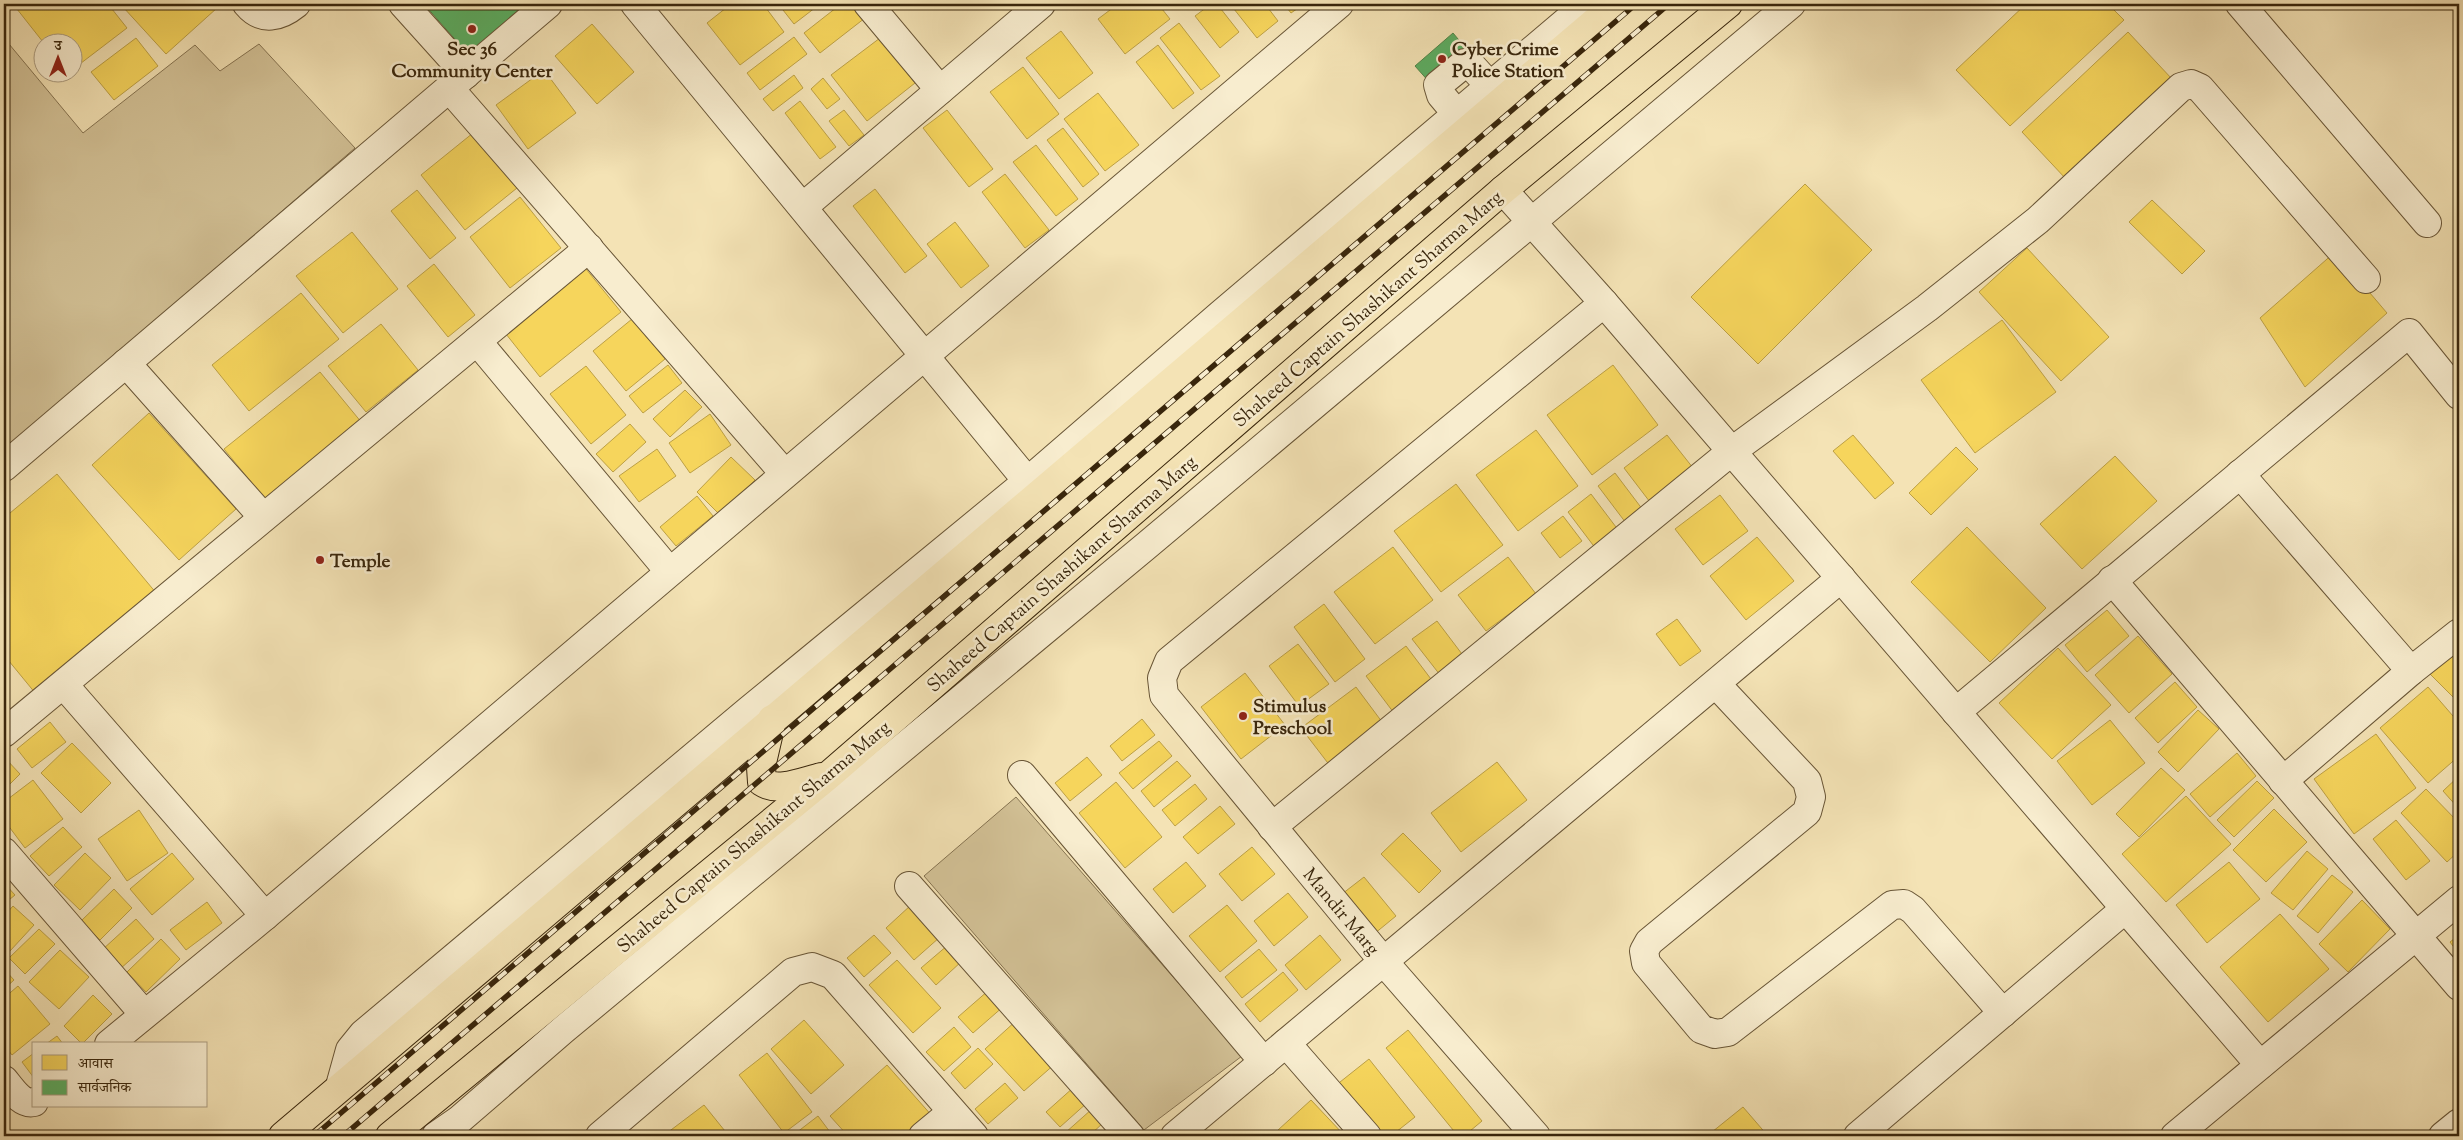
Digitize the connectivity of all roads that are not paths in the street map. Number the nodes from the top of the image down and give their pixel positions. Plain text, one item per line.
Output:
1 (247, 4) edge
2 (296, 4) edge
3 (403, 4) edge
4 (548, 4) edge
5 (635, 4) edge
6 (868, 4) edge
7 (1041, 4) edge
8 (1339, 4) edge
9 (1587, 4) edge
10 (1616, 4) edge
11 (1728, 4) edge
12 (1791, 4) edge
13 (2240, 4) edge
14 (457, 81) junction
15 (940, 90) junction
16 (1503, 190) junction
17 (803, 207) junction
18 (1531, 222) junction
19 (2427, 223) dead end
20 (589, 248) junction
21 (2366, 279) dead end
22 (1604, 303) junction
23 (476, 342) junction
24 (926, 355) junction
25 (126, 363) junction
26 (2459, 395) edge
27 (1732, 451) junction
28 (4, 467) edge
29 (784, 474) junction
30 (2240, 474) junction
31 (1033, 487) junction
32 (263, 517) junction
33 (669, 571) junction
34 (1841, 578) junction
35 (2112, 580) junction
36 (2459, 633) edge
37 (2411, 671) junction
38 (1716, 684) junction
39 (64, 685) junction
40 (1956, 712) junction
41 (772, 719) junction
42 (4, 733) edge
43 (1022, 775) dead end
44 (828, 776) junction
45 (2284, 781) junction
46 (1272, 826) junction
47 (4, 852) edge
48 (909, 886) dead end
49 (2459, 900) edge
50 (2125, 909) junction
51 (265, 916) junction
52 (2415, 935) junction
53 (1384, 962) junction
54 (2459, 986) edge
55 (2003, 1013) junction
56 (144, 1014) junction
57 (111, 1042) edge
58 (1286, 1043) junction
59 (1264, 1062) junction
60 (2260, 1065) junction
61 (4, 1080) edge
62 (340, 1086) junction
63 (32, 1102) edge
64 (952, 1112) junction
65 (2459, 1123) edge
66 (283, 1136) edge
67 (390, 1136) edge
68 (436, 1136) edge
69 (600, 1136) edge
70 (923, 1136) edge
71 (974, 1136) edge
72 (1130, 1136) edge
73 (1175, 1136) edge
74 (1367, 1136) edge
75 (1536, 1136) edge
76 (1858, 1136) edge
77 (2175, 1136) edge
78 (2443, 1136) edge

1 - 2 street
3 - 14 street
4 - 14 street
5 - 17 street
6 - 15 street
7 - 15 street
8 - 24 street
9 - 31 street
10 - 31 main road
11 - 16 main road, Shaheed Captain Shashikant Sharma Marg
12 - 18 street
13 - 19 street
14 - 20 street
14 - 25 street
15 - 17 street
16 - 18 street
16 - 44 main road, Shaheed Captain Shashikant Sharma Marg
17 - 24 street
18 - 22 street
18 - 68 street
20 - 23 street
20 - 29 street
21 - 27 street
22 - 27 street
22 - 46 street, Mandir Marg
23 - 32 street
23 - 33 street
24 - 29 street
24 - 31 street
25 - 28 street
25 - 32 street
26 - 30 street
27 - 34 street
27 - 46 street
29 - 33 street
30 - 35 street
30 - 37 street
31 - 41 main road
31 - 62 street
32 - 39 street
33 - 51 street
34 - 38 street
34 - 40 street
35 - 40 street
35 - 45 street
36 - 37 street
37 - 45 street
38 - 53 street
38 - 55 street
39 - 42 street
39 - 51 street
40 - 50 street
41 - 44 main road
41 - 62 main road
43 - 59 street
44 - 67 main road, Shaheed Captain Shashikant Sharma Marg
45 - 52 street
46 - 53 street, Mandir Marg
47 - 56 street
48 - 72 street
49 - 52 street
50 - 55 street
50 - 60 street
51 - 56 street
52 - 54 street
52 - 60 street
53 - 58 street
53 - 75 street, Mandir Marg
55 - 76 street
56 - 57 street
58 - 59 street
58 - 74 street
59 - 73 street
60 - 77 street
61 - 63 street
62 - 66 main road
64 - 69 street
64 - 70 street
64 - 71 street
65 - 78 street

